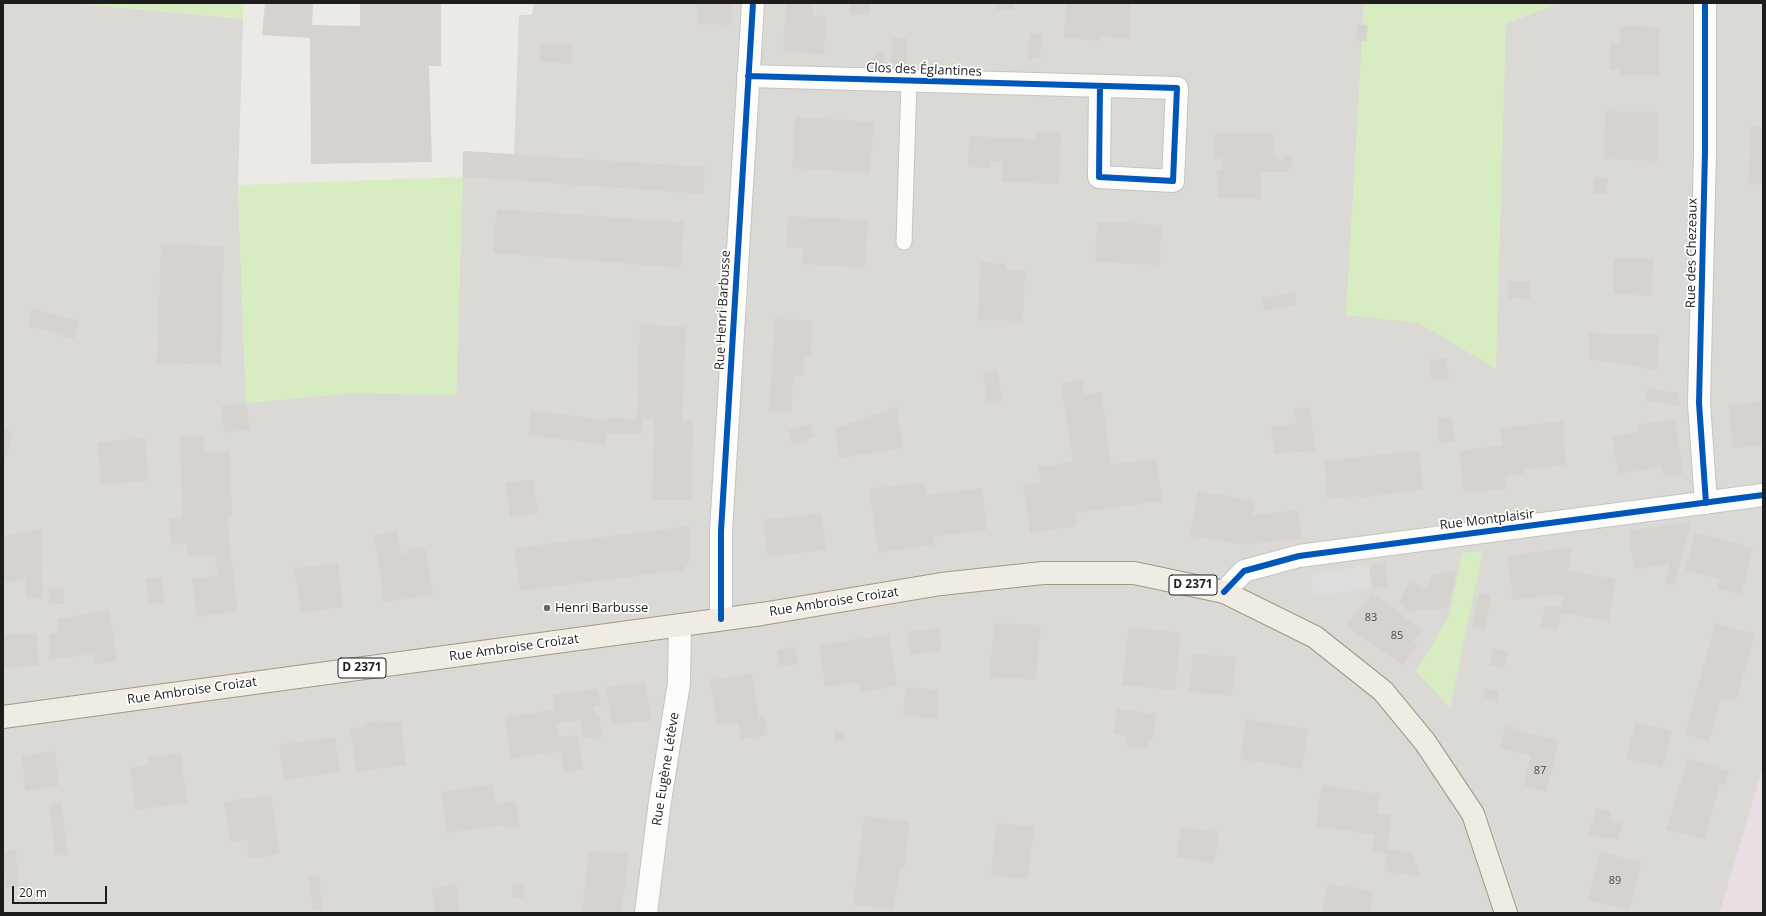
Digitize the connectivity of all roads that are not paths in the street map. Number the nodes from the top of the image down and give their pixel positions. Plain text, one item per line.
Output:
1 (753, 3) edge
2 (1705, 3) edge
3 (748, 76) junction
4 (909, 80) junction
5 (1100, 86) junction
6 (904, 242) dead end
7 (1763, 495) edge
8 (1706, 503) junction
9 (1224, 592) junction
10 (721, 620) junction
11 (680, 625) junction
12 (3, 717) edge
13 (646, 913) edge
14 (1506, 913) edge

1 - 3 street, Rue Henri Barbusse
2 - 8 street, Rue des Chezeaux
3 - 4 street, Clos des Églantines
3 - 10 street, Rue Henri Barbusse
4 - 5 street, Clos des Églantines
4 - 6 lane, Clos des Églantines
5 - 5 street, Clos des Églantines
7 - 8 street, Rue Montplaisir
8 - 9 street, Rue Montplaisir
9 - 10 main road, Rue Ambroise Croizat / D 2371
9 - 14 main road, Rue Ambroise Croizat / D 2371
10 - 11 main road, Rue Ambroise Croizat / D 2371
11 - 12 main road, Rue Ambroise Croizat / D 2371
11 - 13 street, Rue Eugène Létève

